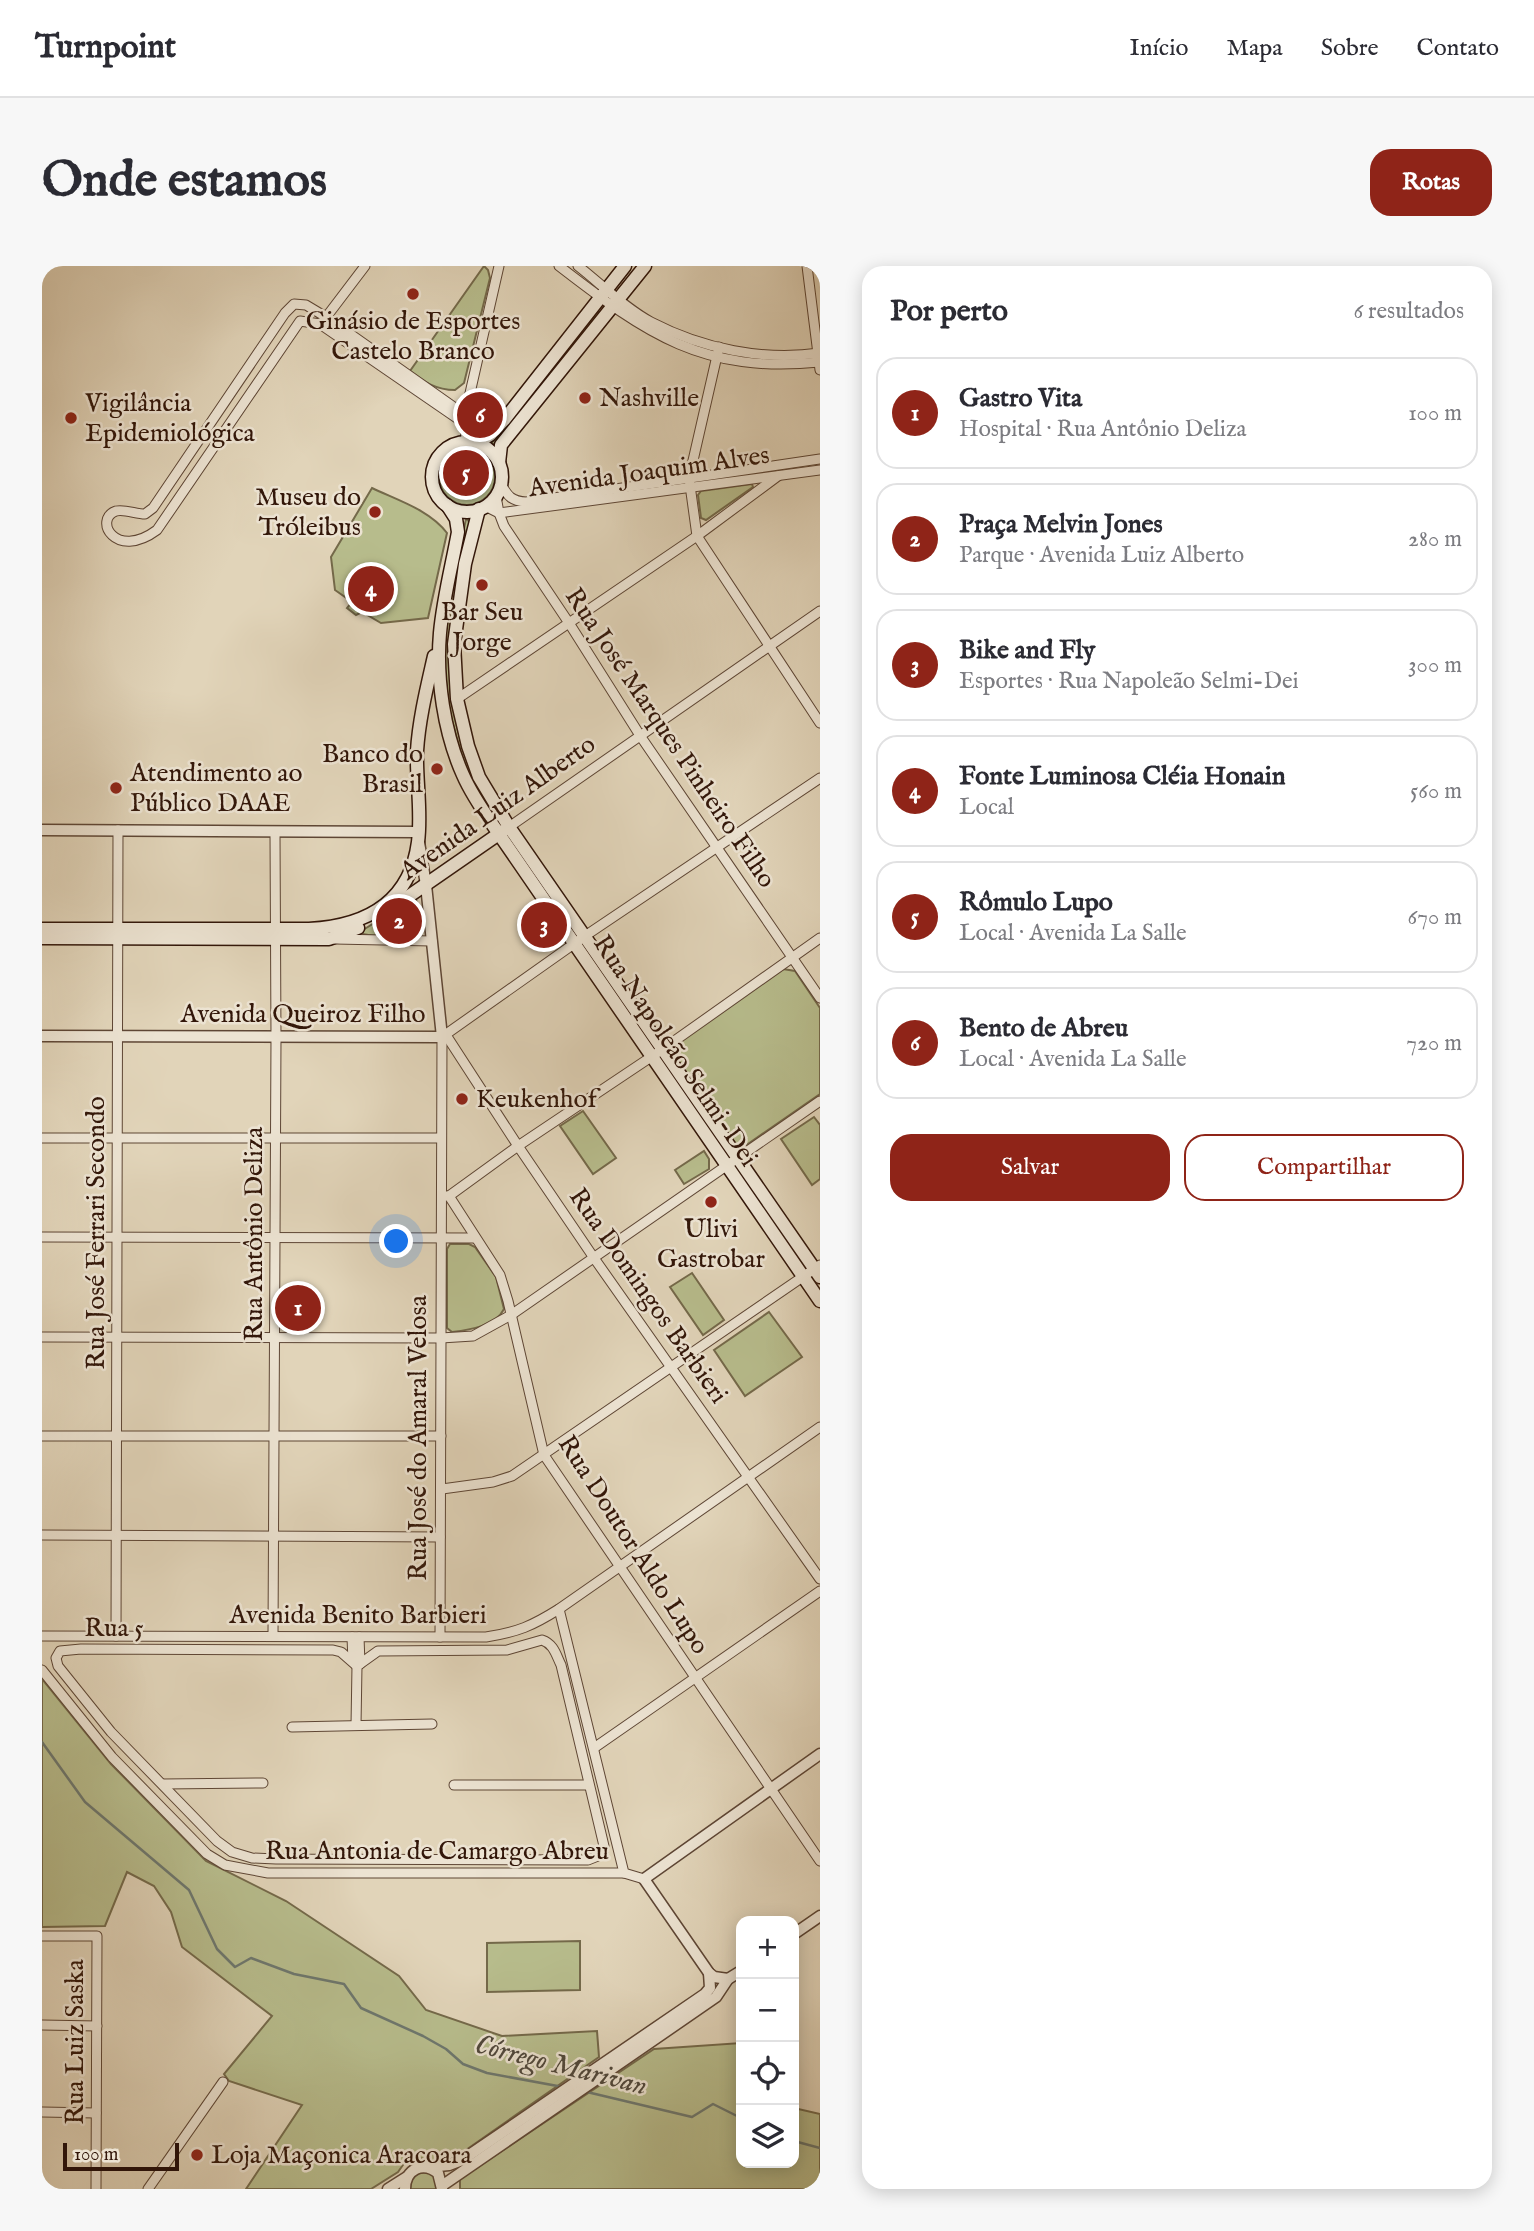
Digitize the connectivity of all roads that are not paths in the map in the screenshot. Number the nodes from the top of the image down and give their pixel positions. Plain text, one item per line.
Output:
1 (365, 266) edge
2 (499, 266) edge
3 (559, 266) edge
4 (578, 266) edge
5 (625, 266) edge
6 (645, 266) edge
7 (807, 266) edge
8 (603, 293) junction
9 (615, 302) junction
10 (323, 321) junction
11 (718, 352) junction
12 (819, 360) edge
13 (464, 419) junction
14 (471, 442) junction
15 (820, 460) edge
16 (499, 463) junction
17 (820, 470) edge
18 (778, 476) junction
19 (689, 483) junction
20 (499, 490) junction
21 (447, 505) junction
22 (482, 508) junction
23 (499, 513) junction
24 (696, 536) junction
25 (820, 611) edge
26 (569, 623) junction
27 (440, 632) junction
28 (770, 646) junction
29 (457, 699) junction
30 (820, 723) edge
31 (641, 737) junction
32 (820, 778) edge
33 (42, 830) edge
34 (118, 831) junction
35 (504, 831) junction
36 (275, 833) junction
37 (418, 836) junction
38 (716, 847) junction
39 (411, 872) joint
40 (426, 885) junction
41 (42, 929) edge
42 (118, 935) junction
43 (276, 935) junction
44 (42, 938) edge
45 (820, 938) edge
46 (329, 939) junction
47 (580, 940) junction
48 (432, 941) junction
49 (792, 957) junction
50 (820, 998) edge
51 (42, 1036) edge
52 (444, 1036) junction
53 (117, 1037) junction
54 (276, 1038) junction
55 (663, 1049) junction
56 (456, 1052) junction
57 (651, 1057) junction
58 (440, 1072) junction
59 (820, 1101) edge
60 (275, 1137) junction
61 (42, 1138) edge
62 (117, 1138) junction
63 (441, 1138) junction
64 (518, 1146) junction
65 (738, 1158) junction
66 (726, 1166) junction
67 (446, 1196) junction
68 (42, 1237) edge
69 (117, 1237) junction
70 (275, 1238) junction
71 (443, 1238) junction
72 (475, 1238) junction
73 (594, 1258) junction
74 (818, 1270) edge
75 (803, 1276) junction
76 (820, 1301) edge
77 (511, 1315) junction
78 (42, 1337) edge
79 (275, 1337) junction
80 (117, 1338) junction
81 (441, 1338) junction
82 (672, 1366) junction
83 (820, 1427) edge
84 (42, 1436) edge
85 (275, 1436) junction
86 (116, 1437) junction
87 (441, 1437) junction
88 (544, 1455) junction
89 (749, 1477) junction
90 (442, 1489) junction
91 (42, 1535) edge
92 (116, 1535) junction
93 (274, 1536) junction
94 (440, 1537) junction
95 (619, 1568) junction
96 (820, 1579) edge
97 (820, 1591) edge
98 (559, 1609) junction
99 (42, 1636) edge
100 (116, 1636) junction
101 (273, 1636) junction
102 (356, 1637) junction
103 (440, 1637) junction
104 (357, 1664) junction
105 (42, 1670) edge
106 (694, 1678) junction
107 (432, 1724) dead end
108 (356, 1725) junction
109 (292, 1727) dead end
110 (594, 1748) junction
111 (820, 1755) edge
112 (263, 1783) dead end
113 (163, 1784) junction
114 (191, 1784) junction
115 (454, 1785) dead end
116 (588, 1785) junction
117 (771, 1788) junction
118 (185, 1807) junction
119 (820, 1861) edge
120 (624, 1873) junction
121 (645, 1879) junction
122 (820, 1916) edge
123 (799, 1931) edge
124 (42, 1936) edge
125 (709, 1972) junction
126 (736, 1974) edge
127 (728, 1979) junction
128 (42, 2025) edge
129 (97, 2026) junction
130 (223, 2082) dead end
131 (42, 2112) edge
132 (96, 2113) junction
133 (428, 2167) junction
134 (407, 2177) junction
135 (443, 2188) edge
136 (96, 2189) edge
137 (148, 2189) edge
138 (388, 2189) edge
139 (405, 2189) edge

1 - 10 street
2 - 13 street
3 - 8 street
4 - 8 street
5 - 8 main road
6 - 9 main road
7 - 12 street
8 - 9 street
8 - 14 main road
9 - 11 street
9 - 16 main road
10 - 10 street
10 - 13 street
11 - 12 street
11 - 19 street
13 - 14 street
14 - 16 main road
14 - 21 main road
15 - 19 street, Avenida Joaquim Alves
16 - 20 main road
17 - 18 street, Avenida Joaquim Alves
18 - 19 street, Avenida Joaquim Alves
18 - 24 street
19 - 20 street, Avenida Joaquim Alves
19 - 23 street, Avenida Joaquim Alves
19 - 24 street
20 - 22 main road
20 - 23 street, Rua José Marques Pinheiro Filho
21 - 22 main road
21 - 27 main road, Rua Napoleão Selmi-Dei
22 - 23 street, Avenida Joaquim Alves
22 - 29 main road, Rua Napoleão Selmi-Dei
23 - 26 street, Rua José Marques Pinheiro Filho
24 - 26 street
24 - 28 street
25 - 28 street, Avenida Luiz Alberto
26 - 29 street
26 - 31 street, Rua José Marques Pinheiro Filho
27 - 35 main road, Rua Napoleão Selmi-Dei
27 - 37 main road, Rua José do Amaral Velosa
28 - 30 street
28 - 31 street, Avenida Luiz Alberto
29 - 35 main road, Rua Napoleão Selmi-Dei
31 - 35 street, Avenida Luiz Alberto
31 - 38 street, Rua José Marques Pinheiro Filho
32 - 38 street, Avenida Queiroz Filho
33 - 34 street
34 - 36 street
34 - 42 street, Rua José Ferrari Secondo
35 - 40 main road, Avenida Luiz Alberto
35 - 47 main road, Rua Napoleão Selmi-Dei
36 - 37 street
36 - 43 street, Rua Antônio Deliza
37 - 39 main road, Rua José do Amaral Velosa
37 - 40 street, Rua José do Amaral Velosa
38 - 47 street, Avenida Queiroz Filho
38 - 49 street, Rua José Marques Pinheiro Filho
39 - 43 main road, Avenida Luiz Alberto
40 - 46 main road, Avenida Luiz Alberto
40 - 48 street, Rua José do Amaral Velosa
41 - 42 main road, Avenida Luiz Alberto
42 - 43 main road, Avenida Luiz Alberto
42 - 44 main road, Avenida Luiz Alberto
42 - 53 street, Rua José Ferrari Secondo
43 - 46 main road, Avenida Luiz Alberto
43 - 54 street, Rua Antônio Deliza
45 - 49 street
46 - 48 street
47 - 52 street, Avenida Queiroz Filho
47 - 55 main road, Rua Napoleão Selmi-Dei
47 - 57 main road, Rua Napoleão Selmi-Dei
48 - 52 street, Rua José do Amaral Velosa
49 - 50 street, Rua José Marques Pinheiro Filho
49 - 55 street
51 - 53 street, Avenida Queiroz Filho
52 - 54 street, Avenida Queiroz Filho
52 - 56 street, Rua Domingos Barbieri
52 - 58 street, Rua José do Amaral Velosa
53 - 54 street, Avenida Queiroz Filho
53 - 62 street, Rua José Ferrari Secondo
54 - 60 street, Rua Antônio Deliza
55 - 57 street
55 - 65 main road, Rua Napoleão Selmi-Dei
56 - 58 street
56 - 64 street, Rua Domingos Barbieri
57 - 64 street
57 - 66 main road, Rua Napoleão Selmi-Dei
58 - 63 street, Rua José do Amaral Velosa
59 - 65 street
60 - 62 street
60 - 63 street
60 - 70 street, Rua Antônio Deliza
61 - 62 street
62 - 69 street, Rua José Ferrari Secondo
63 - 67 street, Rua José do Amaral Velosa
64 - 67 street
64 - 73 street, Rua Domingos Barbieri
65 - 66 street
65 - 74 main road, Rua Napoleão Selmi-Dei
66 - 73 street
66 - 75 main road, Rua Napoleão Selmi-Dei
67 - 71 street, Rua José do Amaral Velosa
67 - 72 street, Rua Doutor Aldo Lupo
68 - 69 street
69 - 70 street
69 - 80 street, Rua José Ferrari Secondo
70 - 71 street
70 - 79 street, Rua Antônio Deliza
71 - 72 street
71 - 81 street, Rua José do Amaral Velosa
72 - 77 street, Rua Doutor Aldo Lupo
73 - 77 street
73 - 82 street, Rua Domingos Barbieri
74 - 75 street
75 - 76 main road, Rua Napoleão Selmi-Dei
75 - 82 street
77 - 81 street
77 - 88 street, Rua Doutor Aldo Lupo
78 - 80 street
79 - 80 street
79 - 81 street
79 - 85 street, Rua Antônio Deliza
80 - 86 street, Rua José Ferrari Secondo
81 - 87 street, Rua José do Amaral Velosa
82 - 88 street
82 - 89 street, Rua Domingos Barbieri
83 - 89 street, Avenida Benito Barbieri
84 - 86 street
85 - 86 street
85 - 87 street
85 - 93 street, Rua Antônio Deliza
86 - 92 street, Rua José Ferrari Secondo
87 - 90 street, Rua José do Amaral Velosa
88 - 90 street
88 - 95 street, Rua Doutor Aldo Lupo
89 - 95 street, Avenida Benito Barbieri
89 - 96 street, Rua Domingos Barbieri
90 - 94 street, Rua José do Amaral Velosa
91 - 92 street
92 - 93 street
92 - 100 street, Rua José Ferrari Secondo
93 - 94 street
93 - 101 street, Rua Antônio Deliza
94 - 103 street, Rua José do Amaral Velosa
95 - 98 street, Avenida Benito Barbieri
95 - 106 street, Rua Doutor Aldo Lupo
97 - 106 street
98 - 103 street, Avenida Benito Barbieri
98 - 110 street
99 - 100 street, Avenida Benito Barbieri
100 - 101 street, Avenida Benito Barbieri
101 - 102 street, Avenida Benito Barbieri
102 - 103 street, Avenida Benito Barbieri
102 - 104 street
104 - 108 street
104 - 113 street, Rua 5
104 - 116 street, Rua 5
105 - 120 street, Rua Antonia de Camargo Abreu
106 - 110 street
106 - 117 street, Rua Doutor Aldo Lupo
107 - 108 street
108 - 109 street
110 - 120 street
111 - 117 street
112 - 114 street
113 - 114 street
113 - 118 street, Rua 5
114 - 118 street
115 - 116 street
116 - 118 street, Rua 5
117 - 119 street, Rua Doutor Aldo Lupo
117 - 121 street
120 - 121 street, Rua Antonia de Camargo Abreu
121 - 125 street
122 - 123 street
124 - 129 street, Rua Luiz Saska
125 - 127 street
125 - 133 street
126 - 127 street
127 - 135 street
128 - 129 street
129 - 132 street, Rua Luiz Saska
130 - 137 street
131 - 132 street
132 - 136 street, Rua Luiz Saska
133 - 134 street
133 - 135 street
134 - 138 street
134 - 139 street

